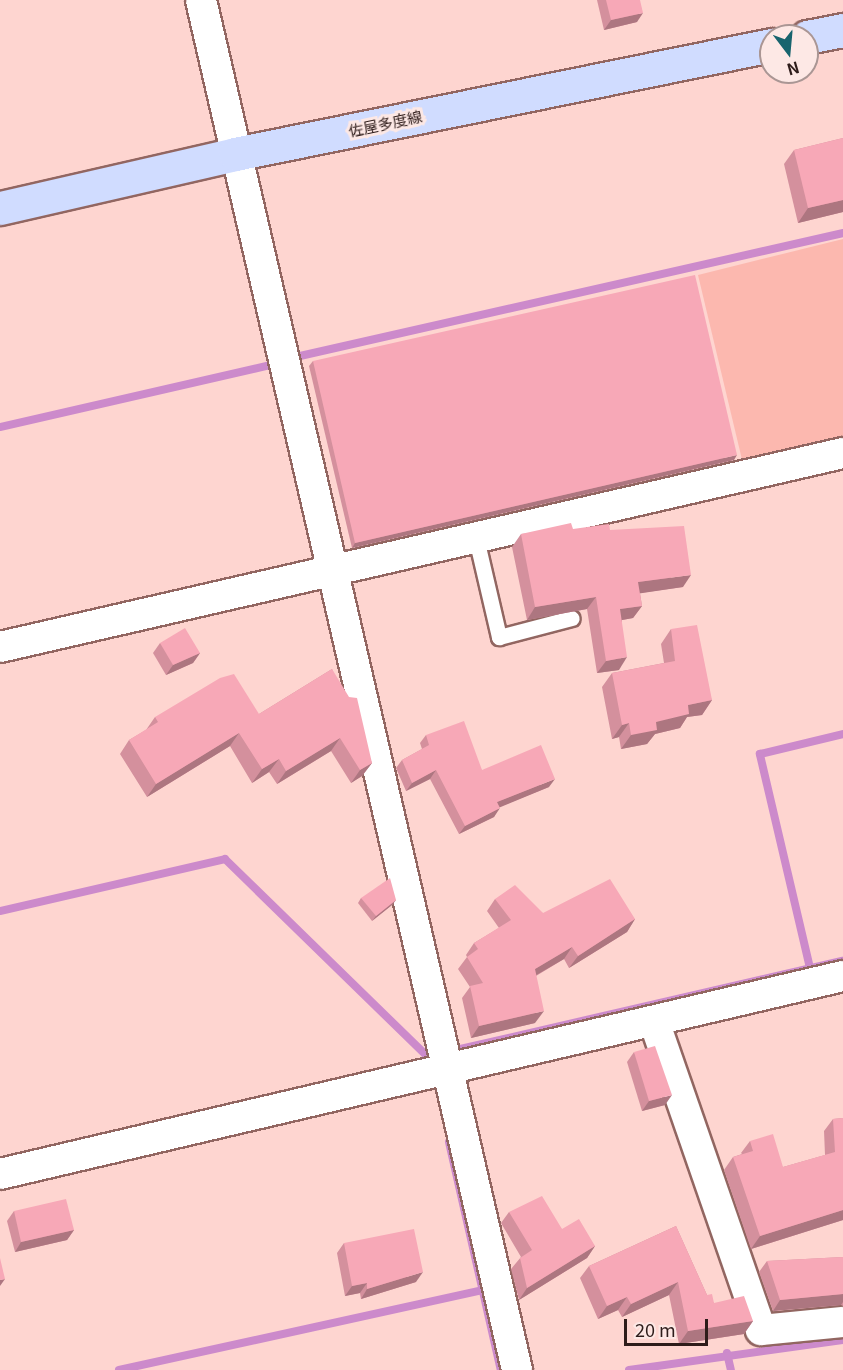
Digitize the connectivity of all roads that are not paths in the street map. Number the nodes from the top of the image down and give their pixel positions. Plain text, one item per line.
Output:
1 (201, 0) edge
2 (843, 30) edge
3 (819, 35) edge
4 (759, 47) edge
5 (235, 154) junction
6 (0, 208) edge
7 (843, 453) edge
8 (476, 538) junction
9 (331, 572) junction
10 (572, 618) edge
11 (0, 647) edge
12 (843, 976) edge
13 (654, 1022) junction
14 (447, 1071) junction
15 (0, 1174) edge
16 (843, 1322) edge
17 (517, 1370) edge

1 - 5 street
2 - 3 main road
4 - 5 main road, 佐屋多度線
5 - 6 main road, 佐屋多度線
5 - 9 street
7 - 8 street
8 - 9 street
8 - 10 lane
9 - 11 street
9 - 14 street
12 - 13 street
13 - 14 street
13 - 16 street
14 - 15 street
14 - 17 street

